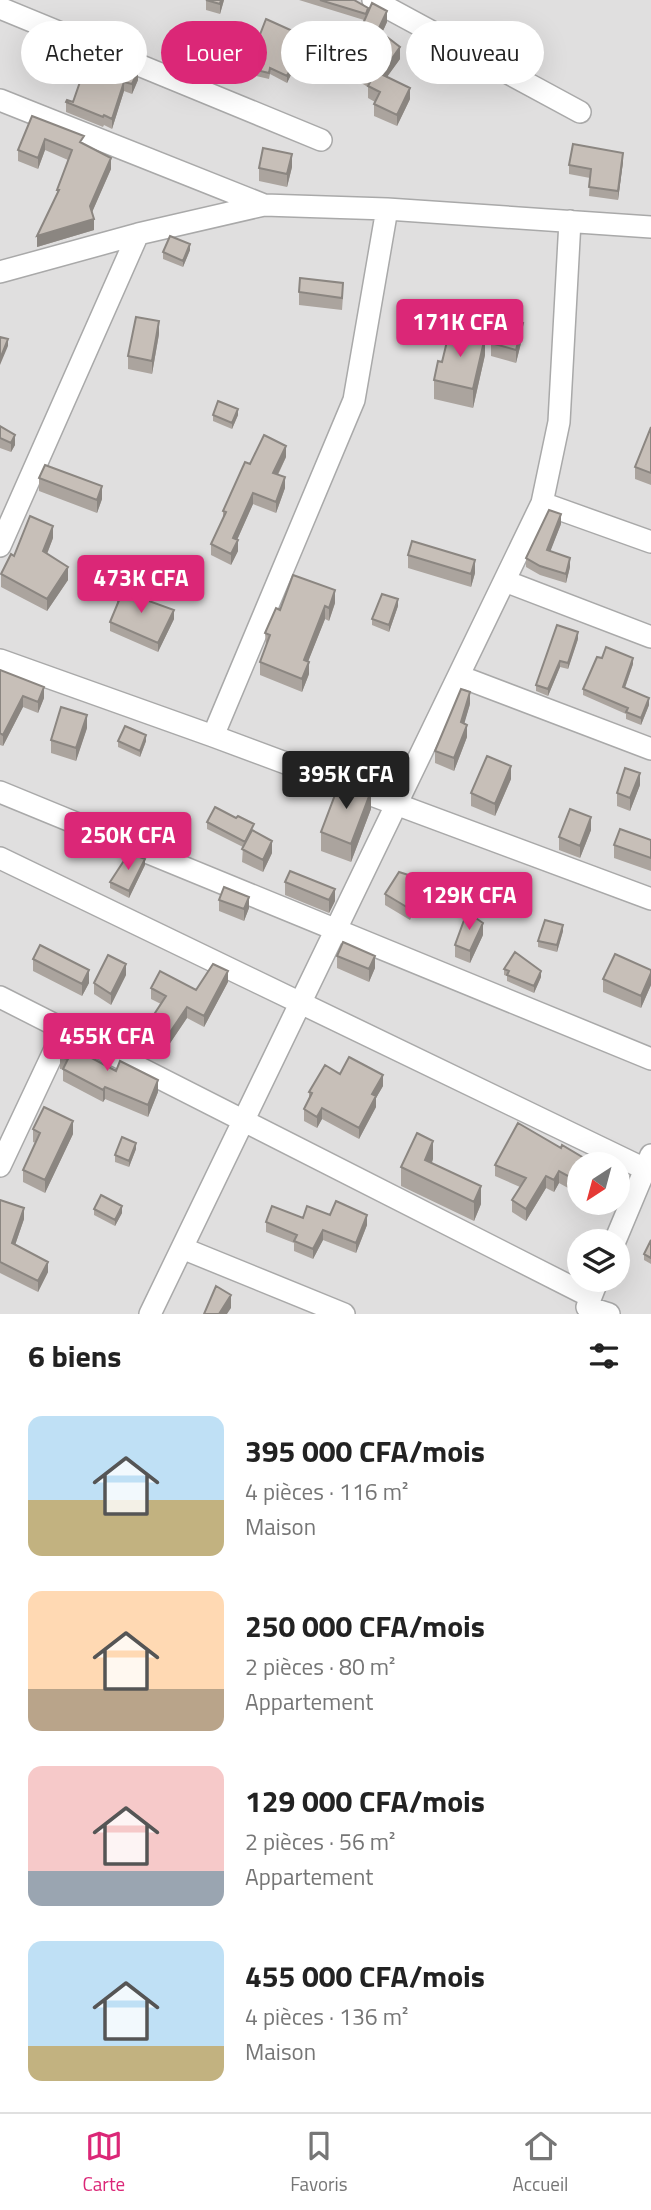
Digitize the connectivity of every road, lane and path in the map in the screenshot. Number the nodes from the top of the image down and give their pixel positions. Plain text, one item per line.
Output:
1 (373, 0) edge
2 (0, 8) edge
3 (0, 100) edge
4 (580, 112) dead end
5 (321, 139) dead end
6 (264, 205) junction
7 (387, 209) junction
8 (570, 221) junction
9 (651, 227) edge
10 (138, 234) junction
11 (0, 257) edge
12 (10, 269) edge
13 (542, 503) junction
14 (651, 542) edge
15 (0, 546) edge
16 (505, 581) junction
17 (651, 637) edge
18 (0, 660) edge
19 (459, 676) junction
20 (213, 736) junction
21 (651, 749) edge
22 (0, 792) edge
23 (397, 804) junction
24 (0, 858) edge
25 (651, 899) edge
26 (336, 930) junction
27 (0, 997) edge
28 (301, 1003) junction
29 (64, 1030) junction
30 (651, 1059) edge
31 (244, 1121) junction
32 (0, 1166) edge
33 (649, 1166) edge
34 (620, 1229) edge
35 (182, 1248) junction
36 (590, 1299) edge
37 (150, 1314) edge
38 (344, 1314) edge
39 (609, 1314) edge

1 - 4 street
2 - 5 street
3 - 6 street
6 - 7 street
6 - 10 street
7 - 8 street
7 - 20 street
8 - 9 street
8 - 13 street
10 - 12 street
10 - 15 street
11 - 12 street
13 - 14 street
13 - 16 street
16 - 17 street
16 - 19 street
18 - 20 street
19 - 21 street
19 - 23 street
20 - 23 street
22 - 26 street
23 - 25 street
23 - 26 street
24 - 28 street
26 - 28 street
26 - 30 street
27 - 29 street
28 - 31 street
28 - 33 street
29 - 31 street
29 - 32 street
31 - 35 street
31 - 36 street
33 - 34 street
35 - 37 street
35 - 38 street
36 - 39 street

